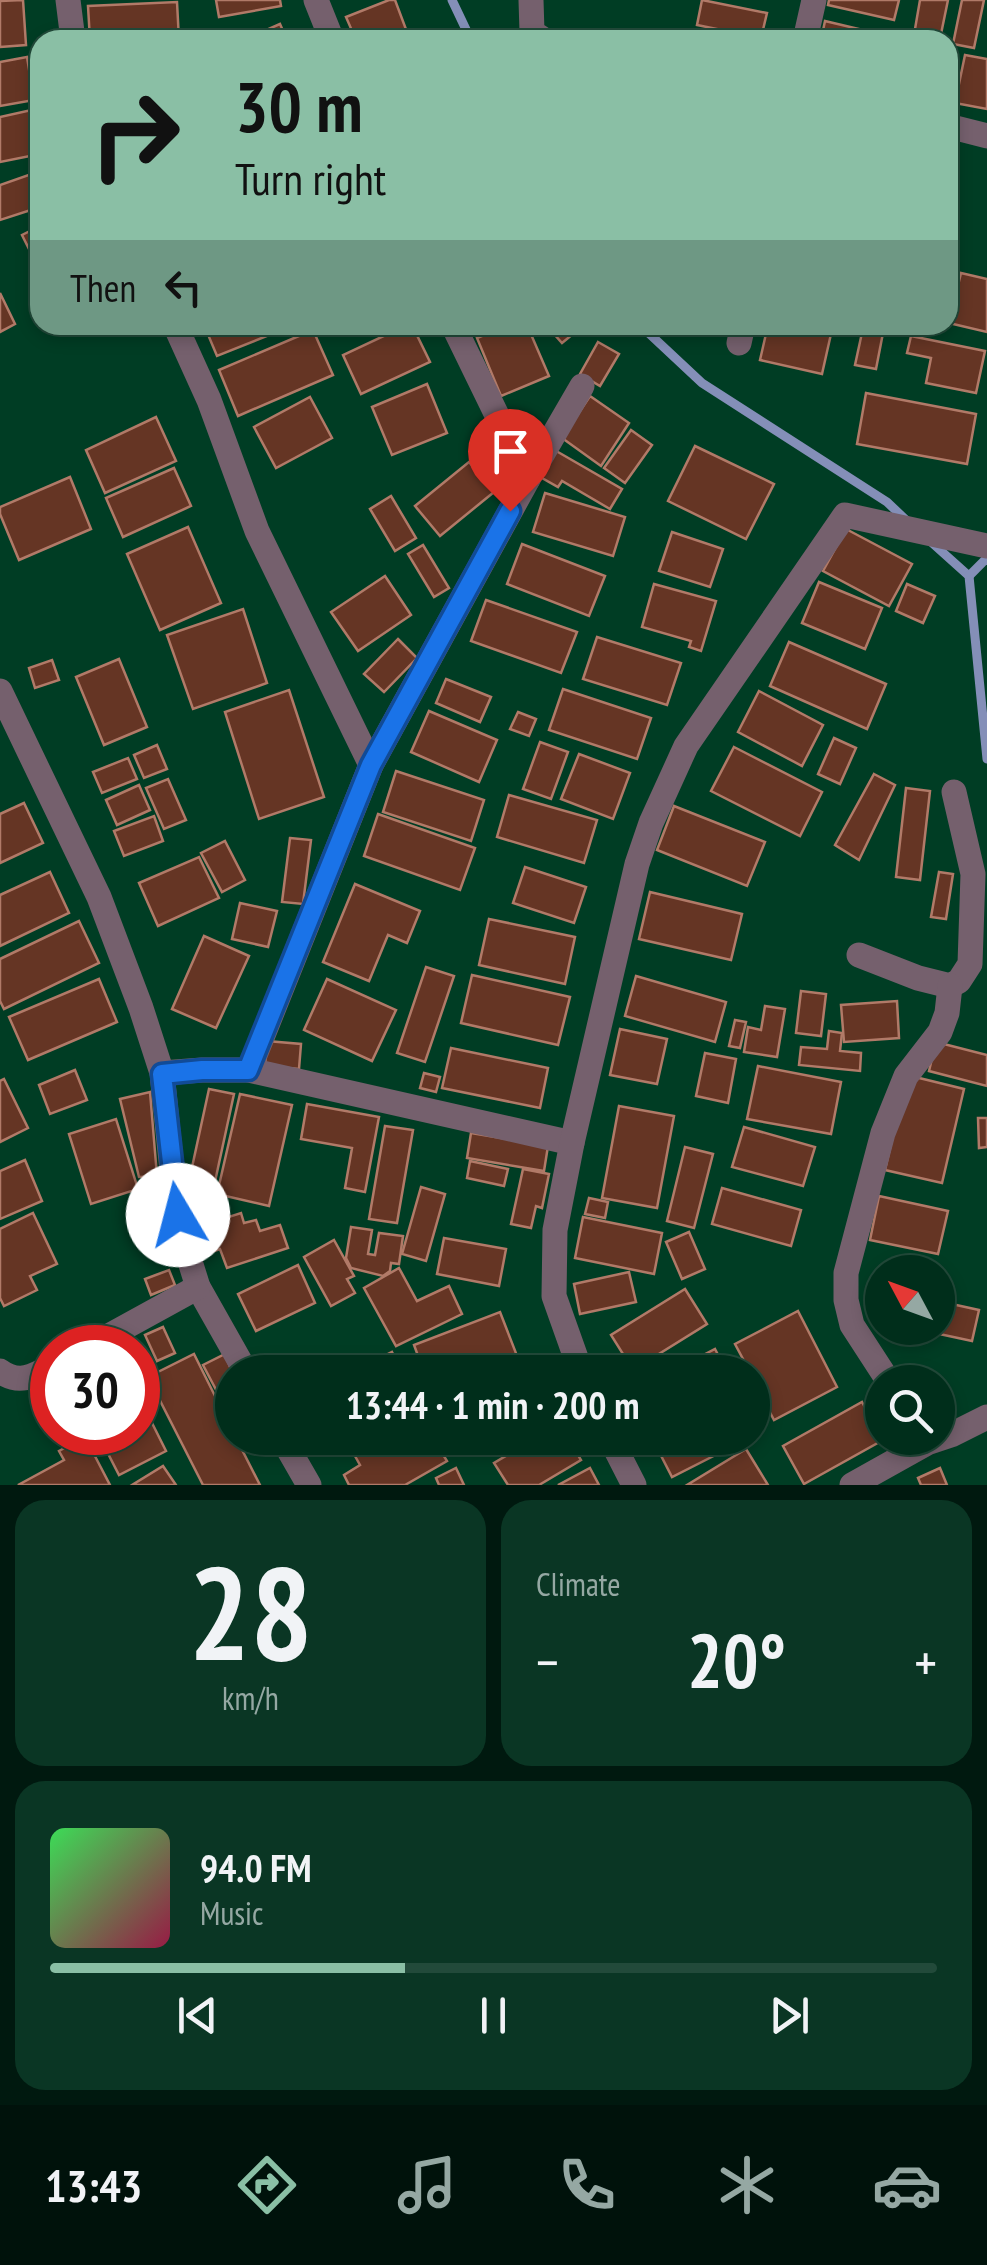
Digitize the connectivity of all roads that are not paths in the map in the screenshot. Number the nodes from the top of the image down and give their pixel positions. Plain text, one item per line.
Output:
1 (68, 0) edge
2 (316, 0) edge
3 (531, 0) edge
4 (814, 0) edge
5 (72, 30) edge
6 (328, 30) edge
7 (532, 30) edge
8 (807, 30) edge
9 (958, 129) edge
10 (987, 136) edge
11 (179, 335) edge
12 (459, 335) edge
13 (582, 386) dead end
14 (528, 479) junction
15 (987, 546) edge
16 (0, 691) edge
17 (371, 765) junction
18 (954, 792) dead end
19 (859, 954) dead end
20 (950, 986) junction
21 (248, 1070) junction
22 (162, 1074) junction
23 (572, 1142) junction
24 (198, 1287) junction
25 (129, 1325) edge
26 (236, 1355) edge
27 (575, 1355) edge
28 (877, 1365) edge
29 (0, 1370) edge
30 (30, 1378) edge
31 (987, 1417) edge
32 (955, 1434) edge
33 (291, 1455) edge
34 (619, 1455) edge
35 (901, 1455) edge
36 (308, 1485) edge
37 (634, 1485) edge
38 (852, 1485) edge

1 - 5 street
2 - 6 street
3 - 7 street
4 - 8 street
9 - 10 street
11 - 17 street
12 - 14 street
13 - 14 street
14 - 17 street
15 - 23 street
16 - 22 street
17 - 21 street
18 - 20 street
19 - 20 street
20 - 28 street
21 - 22 street
21 - 23 street
22 - 24 street
23 - 27 street
24 - 25 street
24 - 26 street
29 - 30 street
31 - 32 street
33 - 36 street
34 - 37 street
35 - 38 street

